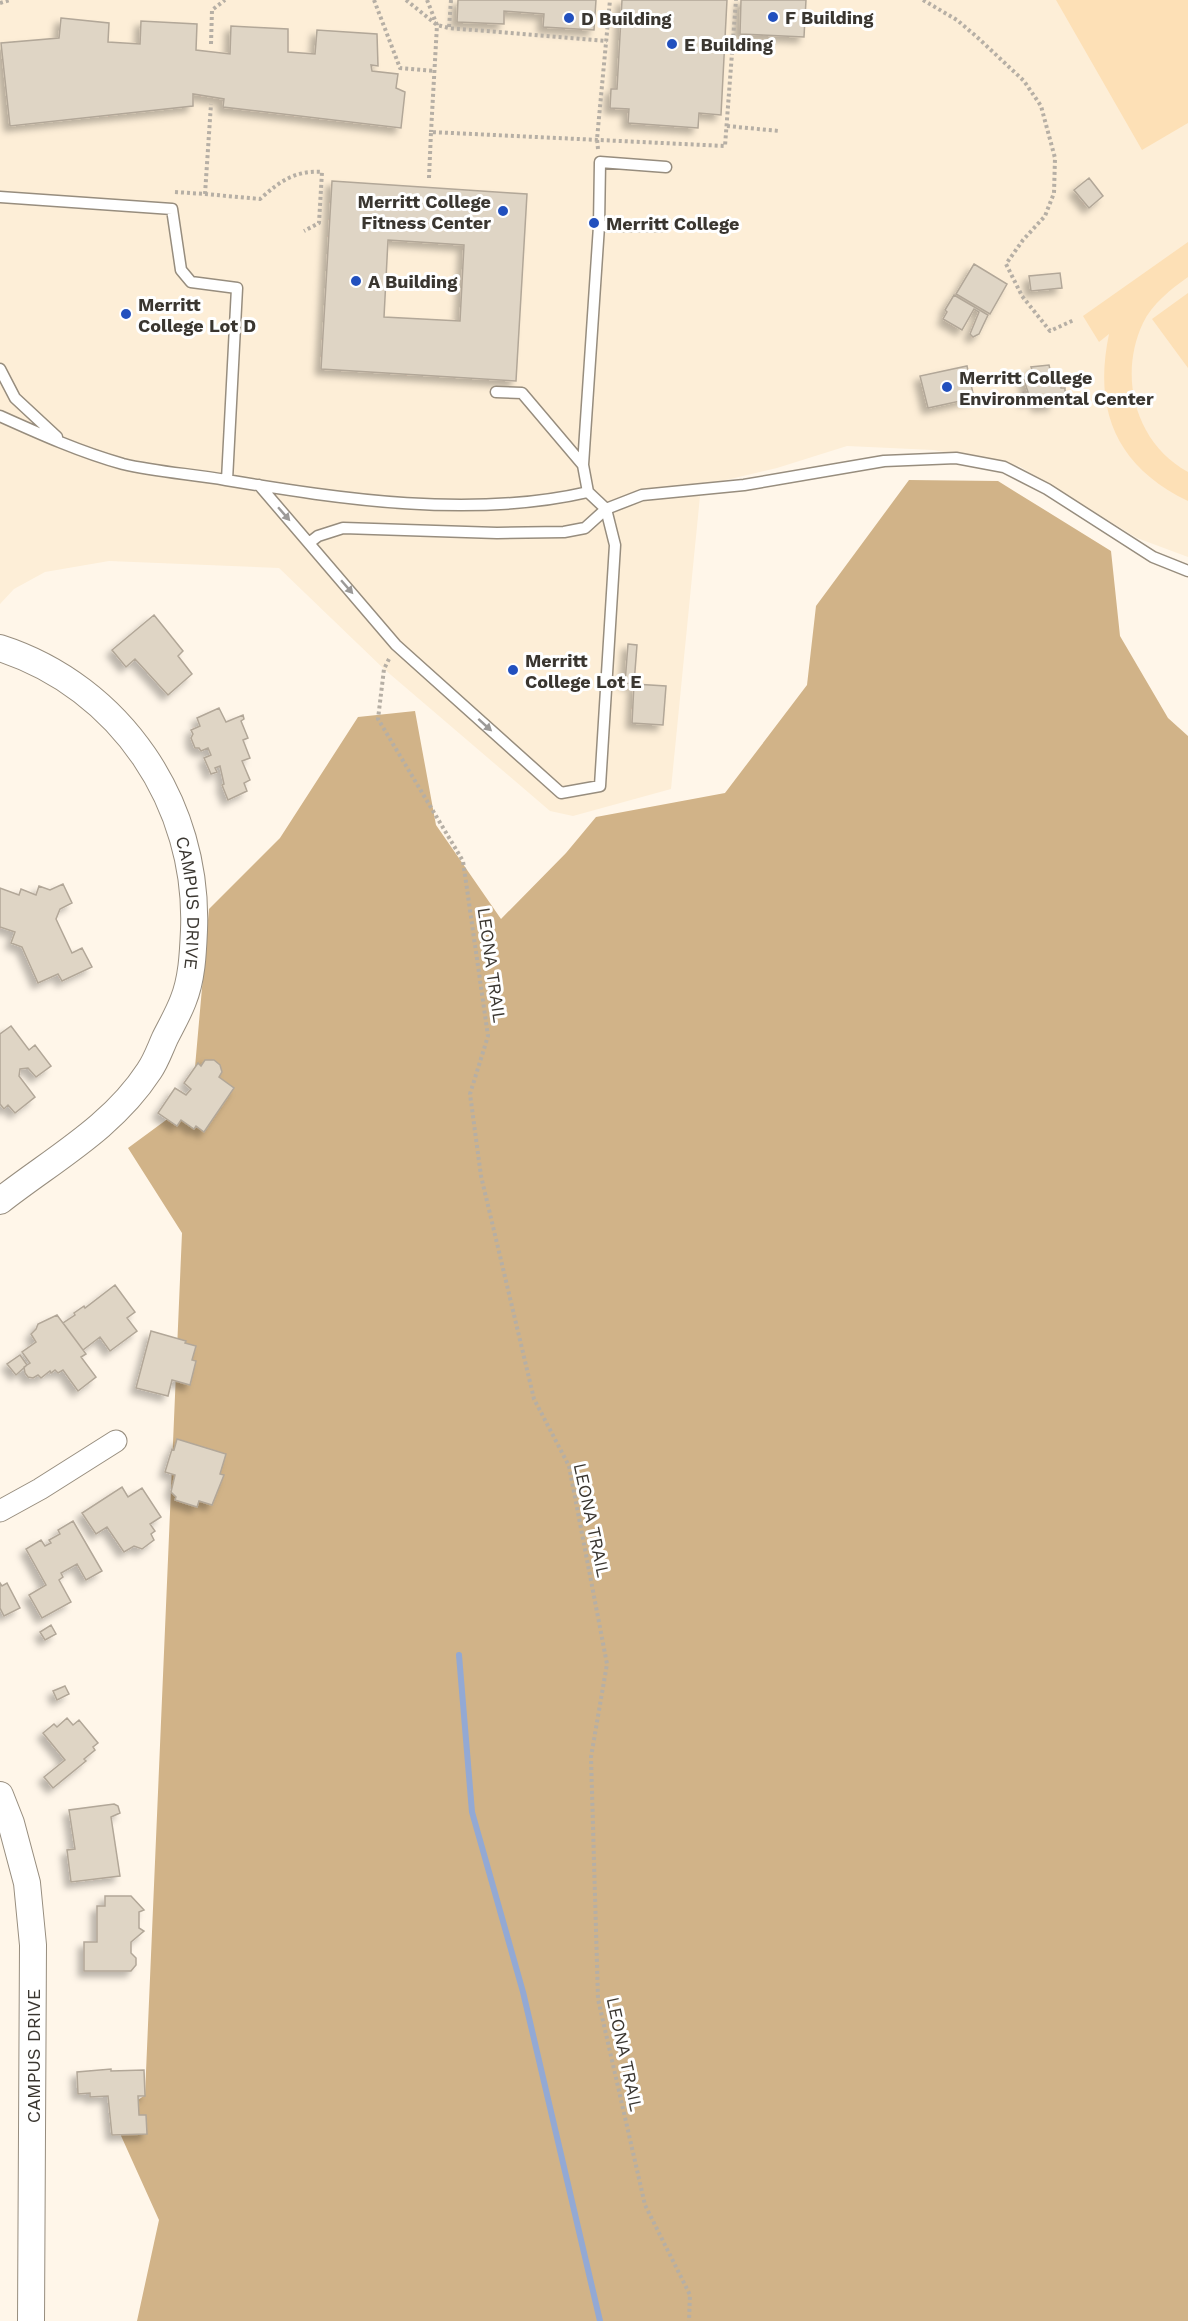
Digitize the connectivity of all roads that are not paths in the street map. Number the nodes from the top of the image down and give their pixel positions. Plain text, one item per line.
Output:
1 (666, 167) dead end
2 (0, 197) edge
3 (599, 226) junction
4 (661, 226) dead end
5 (0, 369) edge
6 (496, 392) dead end
7 (0, 416) edge
8 (64, 444) junction
9 (583, 465) junction
10 (227, 480) junction
11 (259, 485) junction
12 (588, 492) junction
13 (606, 509) junction
14 (309, 543) junction
15 (1188, 571) edge
16 (0, 648) edge
17 (2, 1197) edge
18 (116, 1441) dead end
19 (0, 1511) edge
20 (0, 1795) edge
21 (31, 2321) edge

1 - 3 lane
2 - 10 lane
3 - 4 lane
3 - 9 lane
5 - 8 lane
6 - 9 lane
7 - 8 lane
8 - 10 lane
9 - 12 lane
10 - 11 lane
11 - 12 lane
11 -> 14 lane
12 - 13 lane
13 - 14 lane
14 -> 13 lane
13 - 15 lane
16 - 17 street, CAMPUS DRIVE
18 - 19 street
20 - 21 street, CAMPUS DRIVE

